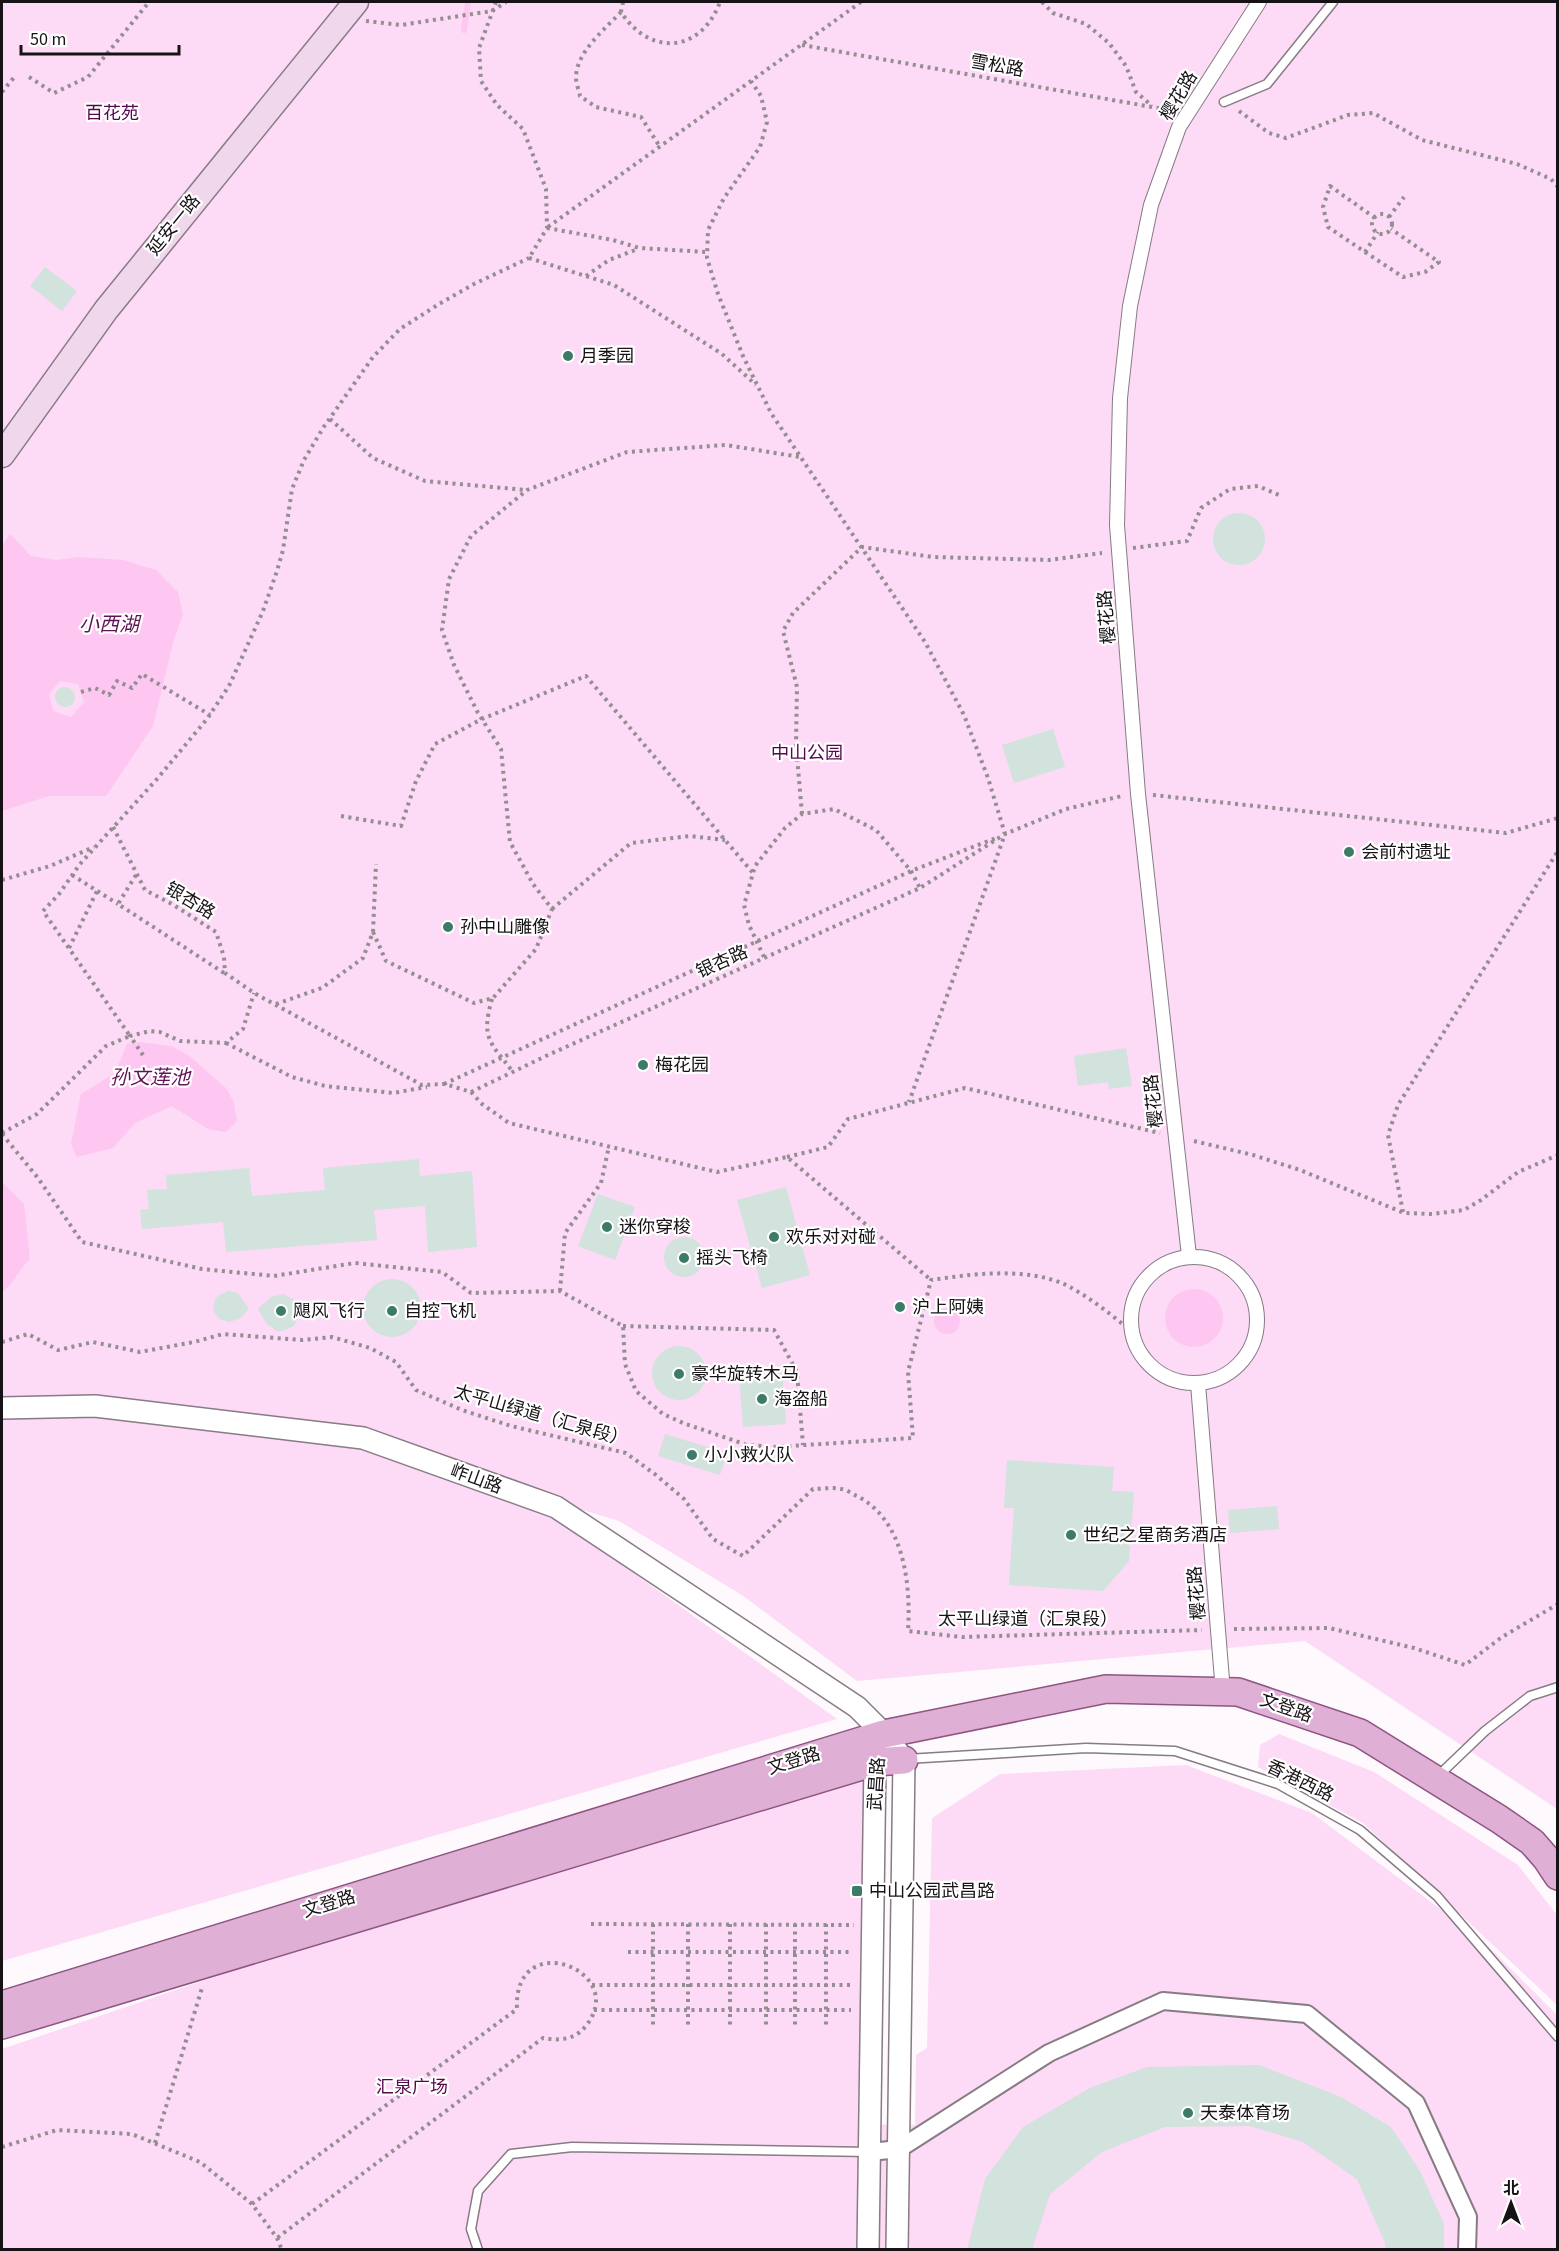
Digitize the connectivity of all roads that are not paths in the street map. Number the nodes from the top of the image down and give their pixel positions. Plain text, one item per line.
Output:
1 (1259, 2) edge
2 (1333, 2) edge
3 (350, 9) edge
4 (1224, 102) road end
5 (2, 455) edge
6 (1189, 1256) junction
7 (1198, 1384) junction
8 (2, 1408) edge
9 (1557, 1687) edge
10 (1223, 1692) junction
11 (884, 1734) junction
12 (904, 1760) junction
13 (875, 1762) junction
14 (1435, 1779) junction
15 (1557, 1876) edge
16 (2, 2005) edge
17 (2, 2025) edge
18 (1557, 2037) edge
19 (899, 2149) junction
20 (870, 2152) junction
21 (478, 2250) edge
22 (868, 2250) edge
23 (897, 2250) edge
24 (1467, 2250) edge

1 - 6 street, 樱花路
2 - 4 lane
3 - 5 main road, 延安一路
6 - 7 street
6 - 7 street
7 - 10 street, 樱花路
8 - 11 street, 岞山路
9 - 14 lane
10 - 11 main road, 文登路
10 - 14 main road, 文登路
11 - 12 street, 武昌路
11 - 13 street, 武昌路
11 - 16 main road, 文登路
12 - 13 main road, 文登路
12 - 18 lane, 香港西路
12 - 19 street, 武昌路
13 - 17 main road, 文登路
13 - 20 street, 武昌路
14 - 15 main road, 文登路
19 - 20 street
19 - 23 street, 武昌路
19 - 24 street
20 - 21 lane
20 - 22 street, 武昌路

